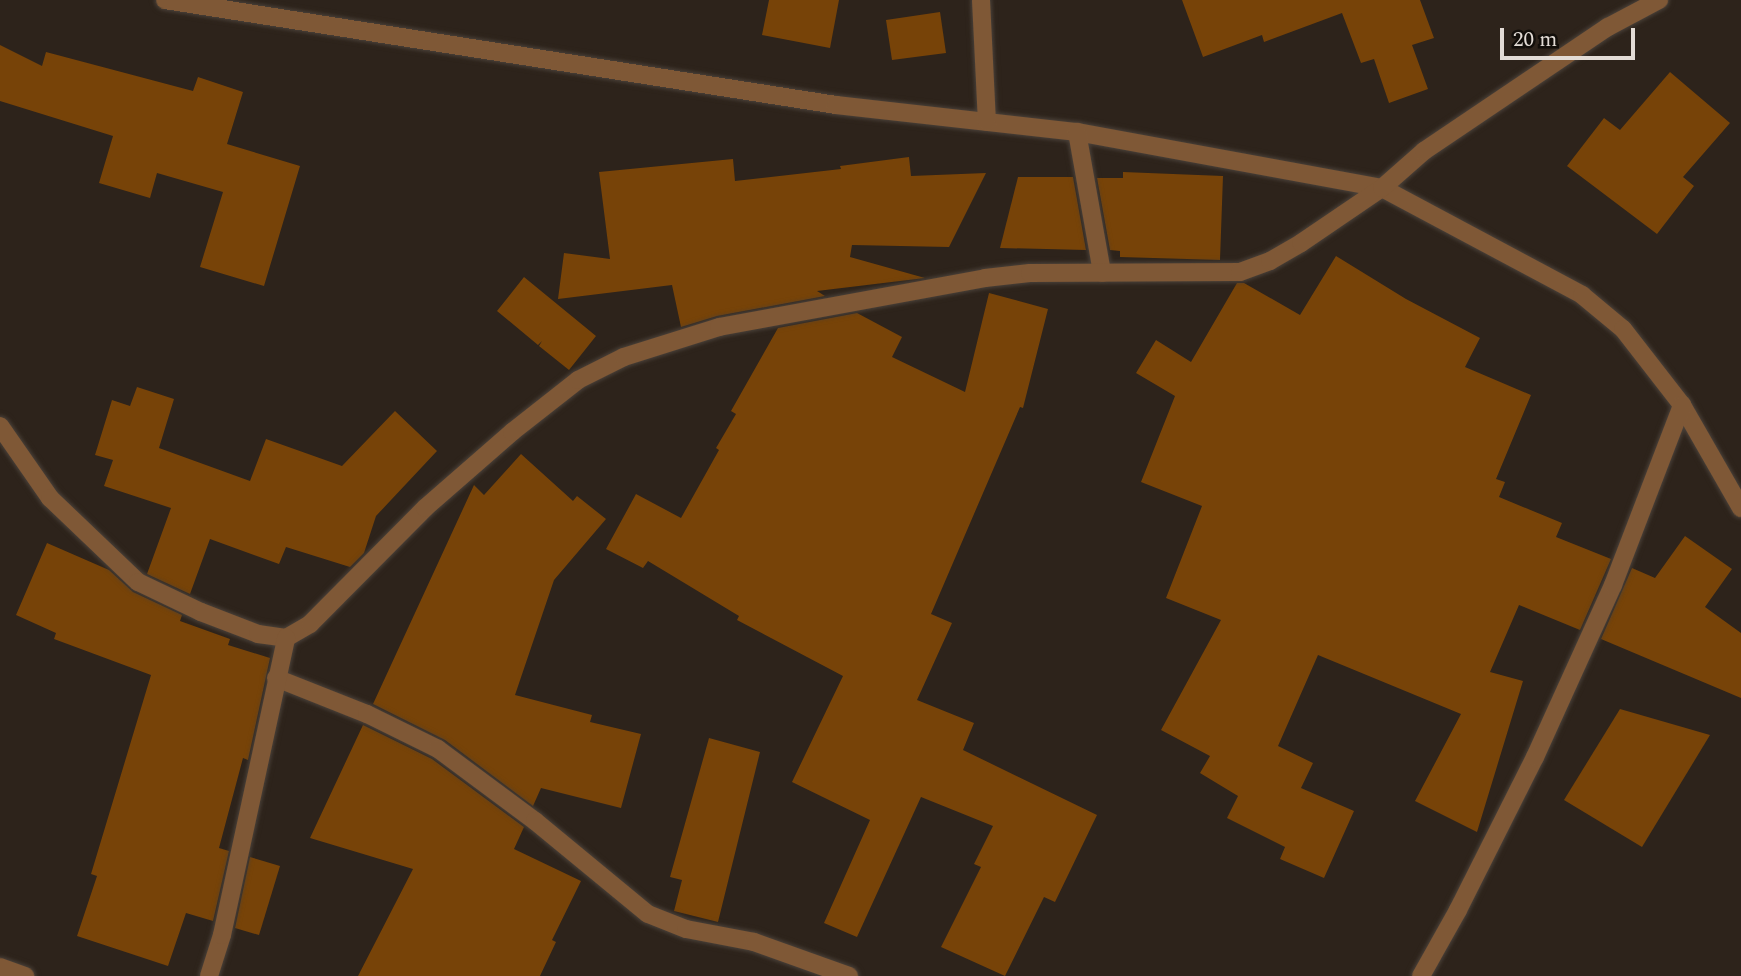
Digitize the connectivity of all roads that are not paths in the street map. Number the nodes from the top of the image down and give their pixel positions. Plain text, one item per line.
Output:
1 (165, 0) edge
2 (981, 0) edge
3 (1659, 0) edge
4 (987, 122) junction
5 (1077, 132) junction
6 (1382, 188) junction
7 (1102, 273) junction
8 (1682, 405) junction
9 (0, 426) edge
10 (1741, 508) edge
11 (286, 638) junction
12 (276, 678) junction
13 (0, 967) edge
14 (25, 976) edge
15 (209, 976) edge
16 (849, 976) edge
17 (1421, 976) edge

1 - 4 street
2 - 4 street
3 - 6 street
4 - 5 street
5 - 6 street
5 - 7 street
6 - 7 street
6 - 8 street
7 - 11 street
8 - 10 street
8 - 17 street
9 - 11 street
11 - 12 street
12 - 15 street
12 - 16 street
13 - 14 street

